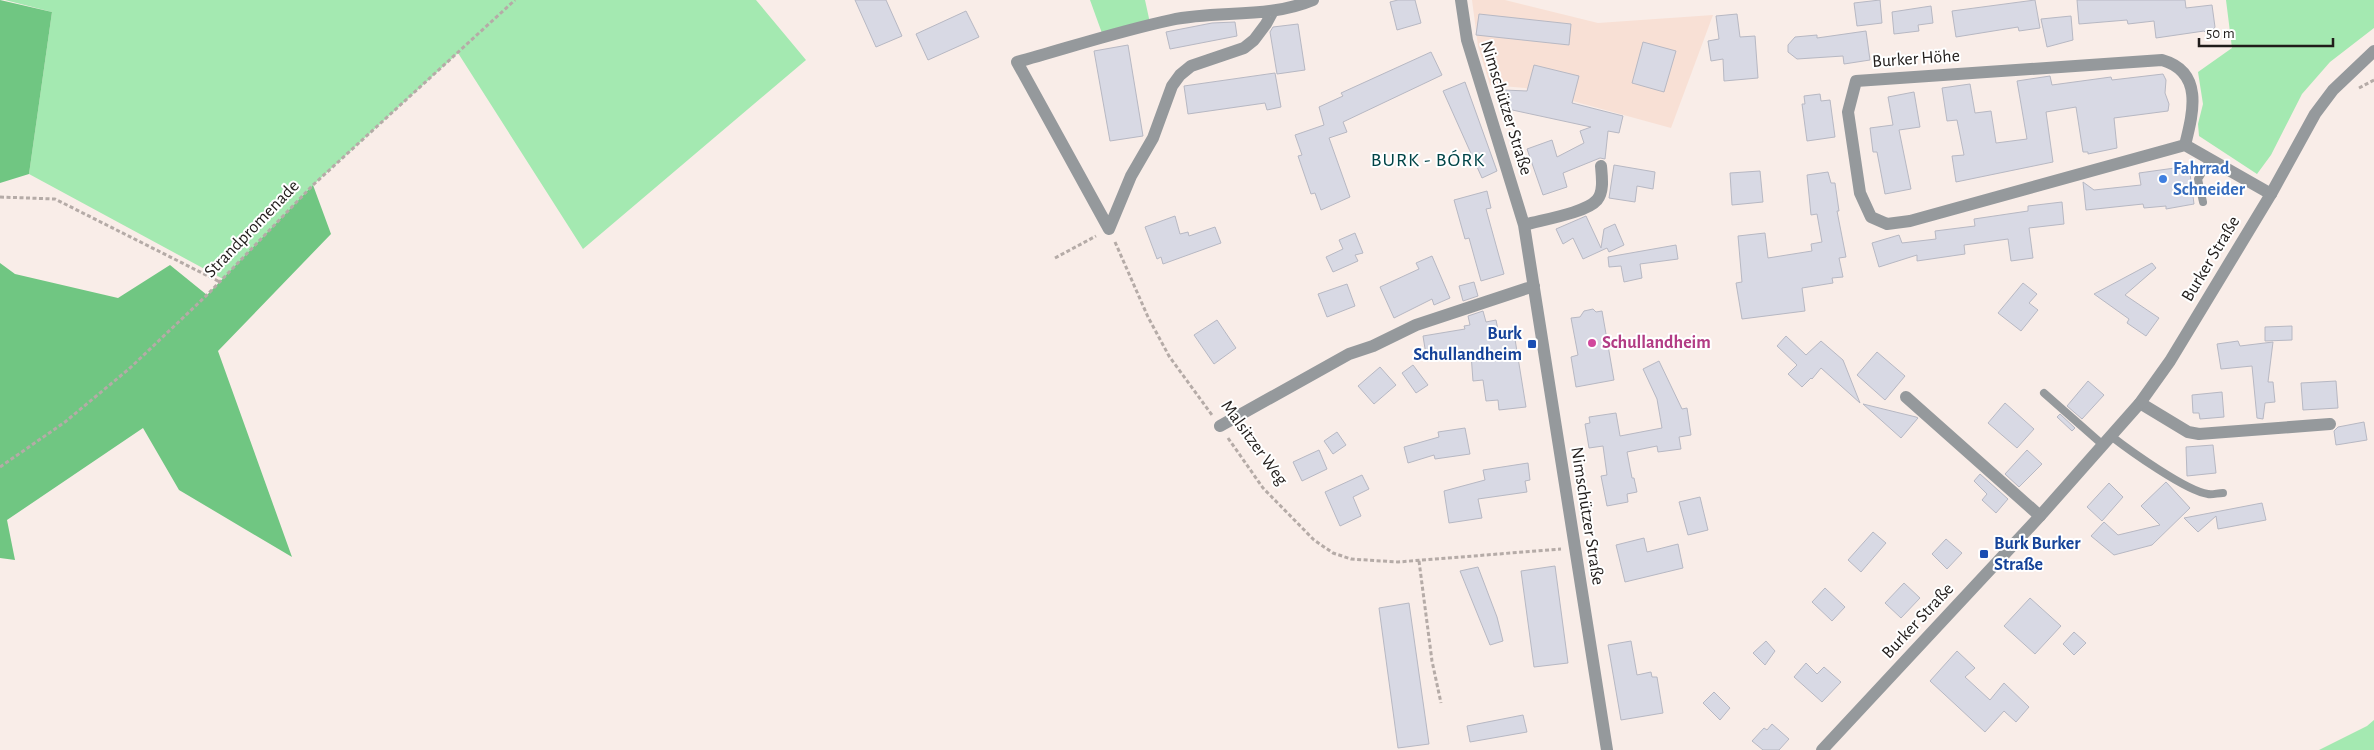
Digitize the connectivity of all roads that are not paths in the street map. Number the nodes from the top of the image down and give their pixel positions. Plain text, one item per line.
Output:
1 (1313, 0) edge
2 (1461, 0) edge
3 (1298, 3) edge
4 (1273, 11) junction
5 (2374, 51) edge
6 (2369, 59) edge
7 (2185, 145) junction
8 (2210, 160) junction
9 (1601, 166) dead end
10 (2271, 194) junction
11 (2203, 202) dead end
12 (1524, 225) junction
13 (1534, 286) junction
14 (2044, 393) dead end
15 (1906, 397) dead end
16 (2140, 403) junction
17 (2330, 424) dead end
18 (1220, 426) road end
19 (2107, 440) junction
20 (2223, 492) dead end
21 (2040, 516) junction
22 (1607, 750) edge
23 (1822, 750) edge

1 - 3 street
2 - 12 street, Nimschützer Straße
3 - 4 street
4 - 4 street
5 - 6 street, Burker Straße
6 - 10 street, Burker Straße
7 - 7 street, Burker Höhe
7 - 8 street
8 - 10 street
8 - 11 lane
9 - 12 street
10 - 16 street, Burker Straße
12 - 13 street, Nimschützer Straße
13 - 18 street
13 - 22 street, Nimschützer Straße
14 - 19 lane
15 - 21 street
16 - 17 street
16 - 19 street, Burker Straße
19 - 20 lane
19 - 21 street, Burker Straße
21 - 23 street, Burker Straße

